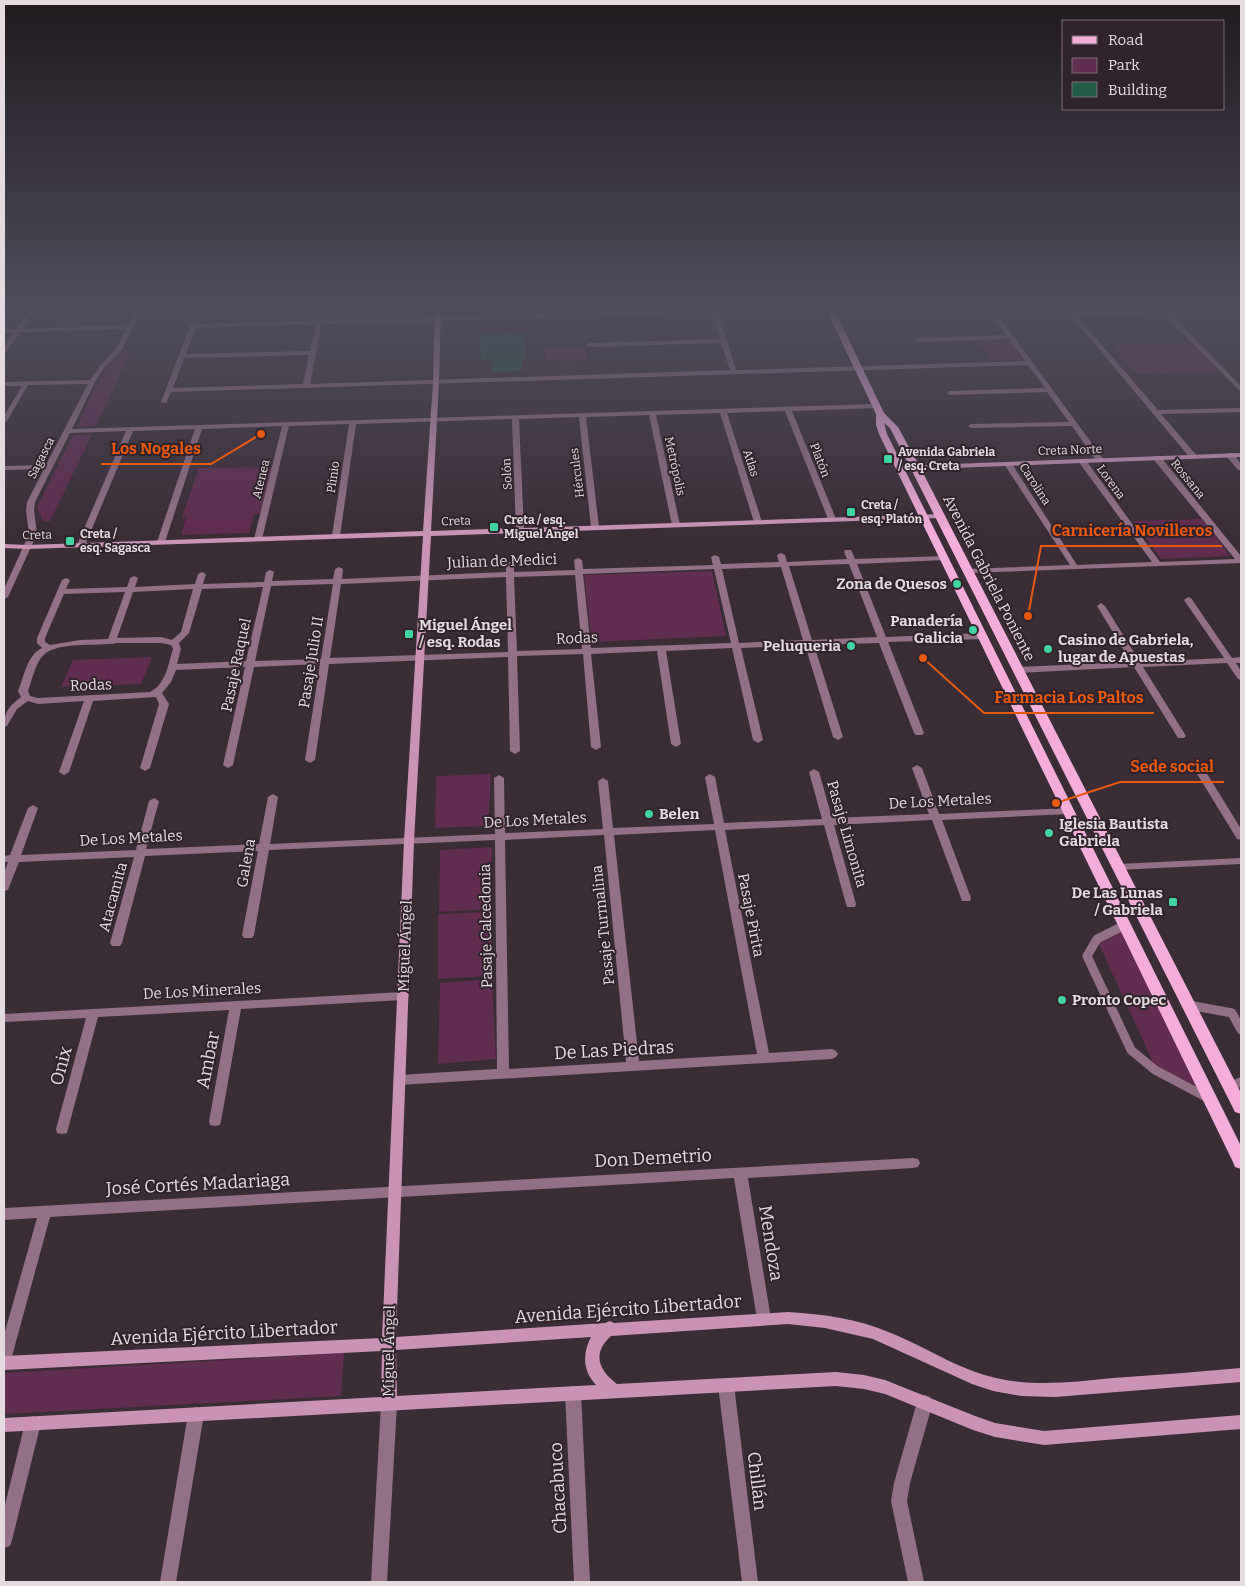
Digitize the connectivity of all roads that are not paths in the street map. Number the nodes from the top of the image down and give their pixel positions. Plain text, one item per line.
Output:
1 (25, 385) edge
2 (90, 385) edge
3 (170, 385) edge
4 (338, 385) edge
5 (436, 385) edge
6 (867, 385) edge
7 (1045, 385) edge
8 (1133, 385) edge
9 (306, 386) joint
10 (168, 390) junction
11 (1049, 390) junction
12 (950, 393) dead end
13 (164, 402) dead end
14 (788, 409) junction
15 (878, 410) junction
16 (1241, 410) edge
17 (722, 411) junction
18 (1156, 412) junction
19 (652, 413) junction
20 (582, 415) junction
21 (515, 417) junction
22 (434, 420) junction
23 (4, 421) edge
24 (353, 422) junction
25 (286, 424) junction
26 (1074, 424) junction
27 (971, 426) dead end
28 (198, 427) junction
29 (130, 429) junction
30 (67, 431) junction
31 (1230, 455) junction
32 (1241, 455) edge
33 (1194, 457) junction
34 (1157, 458) junction
35 (1100, 460) junction
36 (1082, 461) junction
37 (1008, 464) junction
38 (49, 467) junction
39 (915, 467) junction
40 (4, 468) edge
41 (900, 468) junction
42 (1241, 468) edge
43 (924, 516) junction
44 (940, 516) junction
45 (832, 519) junction
46 (758, 522) junction
47 (676, 525) junction
48 (595, 527) junction
49 (520, 530) junction
50 (427, 533) junction
51 (336, 536) junction
52 (258, 539) junction
53 (161, 542) junction
54 (81, 545) junction
55 (4, 546) edge
56 (27, 547) junction
57 (848, 552) dead end
58 (781, 555) dead end
59 (715, 557) dead end
60 (944, 558) junction
61 (578, 560) dead end
62 (1241, 561) edge
63 (852, 562) junction
64 (510, 564) dead end
65 (784, 564) junction
66 (1158, 564) junction
67 (717, 567) junction
68 (1075, 567) junction
69 (340, 569) dead end
70 (270, 572) dead end
71 (579, 572) junction
72 (968, 572) junction
73 (202, 574) dead end
74 (511, 575) junction
75 (134, 578) dead end
76 (424, 578) junction
77 (66, 580) dead end
78 (338, 581) junction
79 (267, 584) junction
80 (198, 587) junction
81 (130, 589) junction
82 (61, 592) junction
83 (4, 597) edge
84 (1188, 600) dead end
85 (1101, 606) dead end
86 (983, 636) junction
87 (883, 640) junction
88 (111, 642) junction
89 (174, 643) junction
90 (808, 643) junction
91 (736, 646) junction
92 (48, 648) junction
93 (661, 649) junction
94 (587, 652) junction
95 (513, 654) junction
96 (420, 658) junction
97 (1241, 660) edge
98 (325, 661) junction
99 (1230, 661) junction
100 (250, 664) junction
101 (1137, 665) junction
102 (172, 667) junction
103 (1018, 670) junction
104 (1241, 677) edge
105 (158, 693) junction
106 (26, 698) junction
107 (90, 699) junction
108 (4, 724) edge
109 (919, 733) dead end
110 (1181, 736) dead end
111 (838, 737) dead end
112 (758, 740) dead end
113 (676, 744) dead end
114 (596, 747) dead end
115 (515, 751) dead end
116 (310, 760) dead end
117 (1196, 764) dead end
118 (228, 765) dead end
119 (145, 768) dead end
120 (917, 768) dead end
121 (64, 772) dead end
122 (814, 772) dead end
123 (710, 777) dead end
124 (499, 778) dead end
125 (603, 781) dead end
126 (273, 797) dead end
127 (154, 800) dead end
128 (33, 808) dead end
129 (1068, 810) junction
130 (936, 817) junction
131 (828, 822) junction
132 (719, 826) junction
133 (608, 832) junction
134 (500, 836) junction
135 (1241, 837) edge
136 (409, 840) junction
137 (264, 847) junction
138 (140, 853) junction
139 (9, 859) edge
140 (1241, 861) edge
141 (1118, 867) junction
142 (4, 888) edge
143 (966, 898) dead end
144 (851, 904) dead end
145 (1124, 925) junction
146 (248, 935) dead end
147 (116, 943) dead end
148 (403, 996) junction
149 (236, 1005) junction
150 (1189, 1006) junction
151 (94, 1013) junction
152 (4, 1018) edge
153 (1241, 1030) edge
154 (832, 1054) dead end
155 (764, 1058) junction
156 (633, 1066) junction
157 (503, 1074) junction
158 (399, 1080) junction
159 (1236, 1084) edge
160 (1210, 1099) junction
161 (1241, 1108) edge
162 (215, 1121) dead end
163 (62, 1129) dead end
164 (1241, 1162) edge
165 (914, 1163) dead end
166 (740, 1172) junction
167 (394, 1192) junction
168 (45, 1212) junction
169 (4, 1214) edge
170 (764, 1319) junction
171 (610, 1328) junction
172 (389, 1344) junction
173 (4, 1362) edge
174 (1241, 1375) edge
175 (726, 1385) junction
176 (614, 1391) junction
177 (573, 1393) junction
178 (925, 1402) junction
179 (388, 1404) junction
180 (196, 1414) junction
181 (1241, 1422) edge
182 (34, 1423) junction
183 (4, 1425) edge
184 (4, 1540) edge
185 (168, 1582) edge
186 (379, 1582) edge
187 (582, 1582) edge
188 (750, 1582) edge
189 (916, 1582) edge

1 - 23 street
2 - 30 street, Sagasca
3 - 10 street
4 - 9 street
5 - 22 street, Miguel Ángel
6 - 15 main road, Avenida Gabriela Poniente
7 - 11 street
8 - 18 street
9 - 10 street
10 - 13 street
11 - 12 street
11 - 26 street
14 - 15 street
14 - 17 street
14 - 45 street, Platón
15 - 39 main road, Avenida Gabriela Poniente
15 - 41 main road, Avenida Gabriela Poniente
16 - 18 street
17 - 19 street
17 - 46 street, Atlas
18 - 33 street
19 - 20 street
19 - 47 street, Metrópolis
20 - 21 street
20 - 48 street, Hércules
21 - 22 street
21 - 49 street, Solón
22 - 24 street
22 - 50 street, Miguel Ángel
24 - 25 street
24 - 51 street, Plinio
25 - 28 street
25 - 52 street, Atenea
26 - 27 street
26 - 35 street
28 - 29 street
28 - 53 street
29 - 30 street
29 - 54 street
30 - 38 street, Sagasca
31 - 32 street, Creta Norte
31 - 33 street, Creta Norte
31 - 42 street
33 - 34 street, Creta Norte
34 - 35 street, Creta Norte
34 - 62 street, Rossana
35 - 36 street, Creta Norte
36 - 37 street, Creta Norte
36 - 66 street, Lorena
37 - 39 street, Creta Norte
37 - 68 street, Carolina
38 - 40 street
38 - 56 street, Sagasca
39 - 41 street, Creta Norte
39 - 44 main road, Avenida Gabriela Poniente
41 - 43 main road, Avenida Gabriela Poniente
43 - 44 street, Creta
43 - 45 street, Creta
43 - 60 main road, Avenida Gabriela Poniente
44 - 72 main road, Avenida Gabriela Poniente
45 - 46 street, Creta
46 - 47 street, Creta
47 - 48 street, Creta
48 - 49 street, Creta
49 - 50 street, Creta
50 - 51 street, Creta
50 - 76 street, Miguel Ángel
51 - 52 street, Creta
52 - 53 street, Creta
53 - 54 street, Creta
54 - 56 street, Creta
55 - 56 street, Creta
56 - 83 street, Sagasca
57 - 63 street
58 - 65 street
59 - 67 street
60 - 63 street, Julian de Medici
60 - 86 main road, Avenida Gabriela Poniente
61 - 71 street
62 - 66 street
63 - 65 street, Julian de Medici
63 - 87 street
64 - 74 street
65 - 67 street, Julian de Medici
65 - 90 street
66 - 68 street
67 - 71 street, Julian de Medici
67 - 91 street
68 - 72 street
69 - 78 street, Pasaje Julio II
70 - 79 street, Pasaje Raquel
71 - 74 street, Julian de Medici
71 - 94 street
72 - 103 main road, Avenida Gabriela Poniente
73 - 80 street
74 - 76 street, Julian de Medici
74 - 95 street
75 - 81 street
76 - 78 street, Julian de Medici
76 - 96 street, Miguel Ángel
77 - 82 street
78 - 79 street, Julian de Medici
78 - 98 street, Pasaje Julio II
79 - 80 street, Julian de Medici
79 - 100 street, Pasaje Raquel
80 - 81 street, Julian de Medici
80 - 89 street
81 - 82 street, Julian de Medici
81 - 88 street
82 - 92 street
84 - 99 street
85 - 101 street
86 - 87 street, Rodas
86 - 129 main road, Avenida Gabriela Poniente
87 - 90 street, Rodas
87 - 109 street
88 - 89 street
88 - 92 street
89 - 102 street
90 - 91 street, Rodas
90 - 111 street
91 - 93 street, Rodas
91 - 112 street
92 - 106 street
93 - 94 street, Rodas
93 - 113 street
94 - 95 street, Rodas
94 - 114 street
95 - 96 street, Rodas
95 - 115 street
96 - 98 street, Rodas
96 - 136 street, Miguel Ángel
97 - 99 street
98 - 100 street, Rodas
98 - 116 street, Pasaje Julio II
99 - 101 street
99 - 104 street
100 - 102 street, Rodas
100 - 118 street, Pasaje Raquel
101 - 103 street
101 - 110 street
102 - 105 street
103 - 141 main road, Avenida Gabriela Poniente
105 - 107 street, Rodas
105 - 119 street
106 - 107 street, Rodas
106 - 108 street
107 - 121 street
117 - 135 street
120 - 130 street
122 - 131 street, Pasaje Limonita
123 - 132 street, Pasaje Pirita
124 - 134 street, Pasaje Calcedonia
125 - 133 street, Pasaje Turmalina
126 - 137 street, Galena
127 - 138 street, Atacamita
128 - 139 street
129 - 130 street, De Los Metales
129 - 145 main road, Avenida Gabriela Poniente
130 - 131 street, De Los Metales
130 - 143 street
131 - 132 street, De Los Metales
131 - 144 street, Pasaje Limonita
132 - 133 street, De Los Metales
132 - 155 street, Pasaje Pirita
133 - 134 street, De Los Metales
133 - 156 street, Pasaje Turmalina
134 - 136 street, De Los Metales
134 - 157 street, Pasaje Calcedonia
136 - 137 street, De Los Metales
136 - 148 street, Miguel Ángel
137 - 138 street, De Los Metales
137 - 146 street, Galena
138 - 139 street, De Los Metales
138 - 147 street, Atacamita
139 - 142 street
140 - 141 street
141 - 150 main road, Avenida Gabriela Poniente
145 - 160 main road, Avenida Gabriela Poniente
145 - 160 lane
148 - 149 street, De Los Minerales
148 - 158 street, Miguel Ángel
149 - 151 street, De Los Minerales
149 - 162 street, Ambar
150 - 153 lane
150 - 159 main road, Avenida Gabriela Poniente
151 - 152 street, De Los Minerales
151 - 163 street, Onix
154 - 155 street, De Las Piedras
155 - 156 street, De Las Piedras
156 - 157 street, De Las Piedras
157 - 158 street, De Las Piedras
158 - 167 street, Miguel Ángel
159 - 161 main road, Avenida Gabriela Poniente
160 - 164 main road, Avenida Gabriela Poniente
165 - 166 street, Don Demetrio
166 - 167 street, Don Demetrio
166 - 170 street, Mendoza
167 - 168 street, José Cortés Madariaga
167 - 172 street, Miguel Ángel
168 - 169 street, José Cortés Madariaga
168 - 173 street
170 - 171 street, Avenida Ejército Libertador
170 - 174 street, Avenida Ejército Libertador
171 - 172 street, Avenida Ejército Libertador
171 - 176 street
172 - 173 street, Avenida Ejército Libertador
172 - 179 street, Miguel Ángel
175 - 176 street
175 - 178 street
175 - 188 street, Chillán
176 - 177 street
177 - 179 street
177 - 187 street, Chacabuco
178 - 181 street
178 - 189 street
179 - 180 street
179 - 186 street, Miguel Ángel
180 - 182 street
180 - 185 street
182 - 183 street
182 - 184 street

